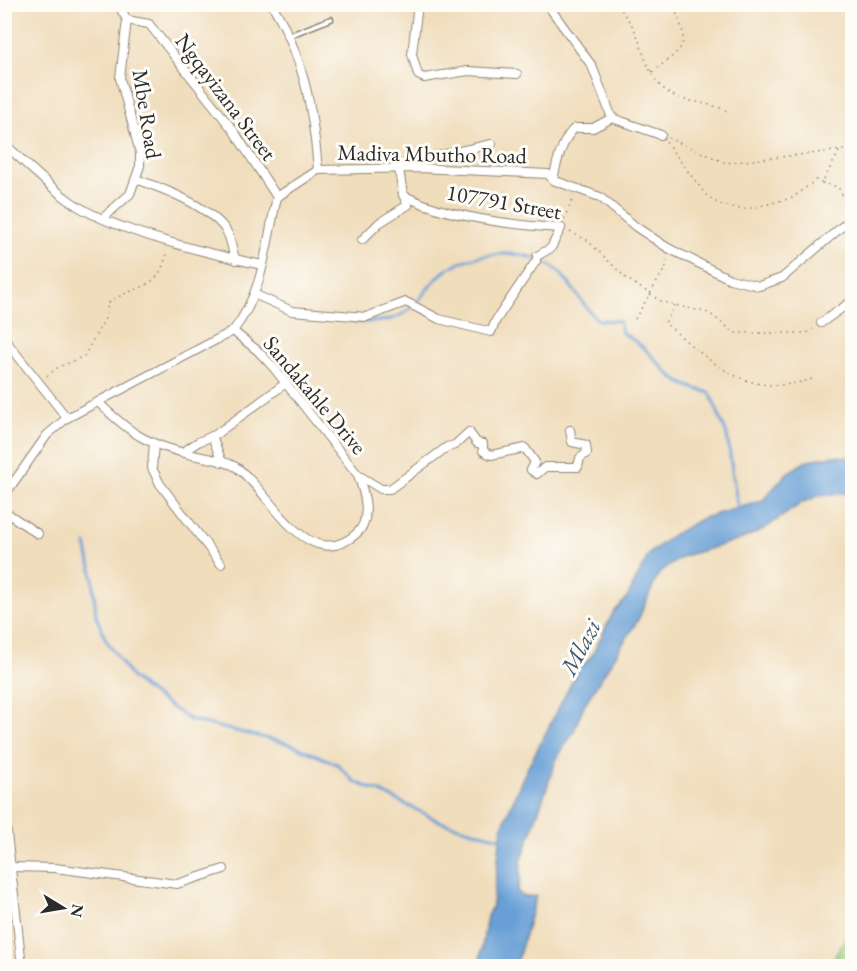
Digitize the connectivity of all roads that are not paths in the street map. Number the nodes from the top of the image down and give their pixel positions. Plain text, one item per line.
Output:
1 (118, 4) edge
2 (272, 4) edge
3 (418, 4) edge
4 (547, 4) edge
5 (331, 19) dead end
6 (127, 20) junction
7 (288, 36) junction
8 (517, 74) dead end
9 (612, 118) junction
10 (660, 135) road end
11 (4, 143) edge
12 (492, 144) dead end
13 (399, 169) junction
14 (318, 170) junction
15 (136, 179) junction
16 (553, 180) junction
17 (403, 195) junction
18 (277, 196) junction
19 (103, 218) junction
20 (852, 218) edge
21 (362, 240) dead end
22 (236, 260) junction
23 (262, 266) junction
24 (256, 295) junction
25 (852, 301) edge
26 (820, 323) road end
27 (4, 328) edge
28 (233, 331) junction
29 (286, 383) junction
30 (99, 403) junction
31 (67, 418) junction
32 (570, 430) dead end
33 (212, 436) junction
34 (154, 444) junction
35 (183, 452) junction
36 (222, 462) junction
37 (358, 475) junction
38 (4, 496) edge
39 (4, 510) edge
40 (38, 534) dead end
41 (221, 564) dead end
42 (4, 807) edge
43 (11, 867) junction
44 (224, 869) dead end
45 (22, 966) edge

1 - 6 street
2 - 7 street
3 - 8 street
4 - 9 street
5 - 7 lane
6 - 15 street, Mbe Road
6 - 18 street, Ngqayizana Street
7 - 14 street
9 - 10 street
9 - 16 street
11 - 19 street
12 - 13 street
13 - 14 street, Madiva Mbutho Road
13 - 16 street, Madiva Mbutho Road
13 - 17 street
14 - 18 street
15 - 19 street, Mbe Road
15 - 22 street, Mbe Road
16 - 20 street, Madiva Mbutho Road
17 - 21 street
17 - 24 street, 107791 Street
18 - 23 street
19 - 22 street
22 - 23 street
23 - 24 street
24 - 28 street
25 - 26 street
27 - 31 street
28 - 29 street, Sandakahle Drive
28 - 30 street
29 - 33 street
29 - 37 street, Sandakahle Drive
30 - 31 street
30 - 34 street, Sandakahle Drive
31 - 38 street
32 - 37 street
33 - 35 street
33 - 36 street
34 - 35 street, Sandakahle Drive
34 - 41 street
35 - 36 street, Sandakahle Drive
36 - 37 street, Sandakahle Drive
39 - 40 street
42 - 43 street
43 - 44 street
43 - 45 street

